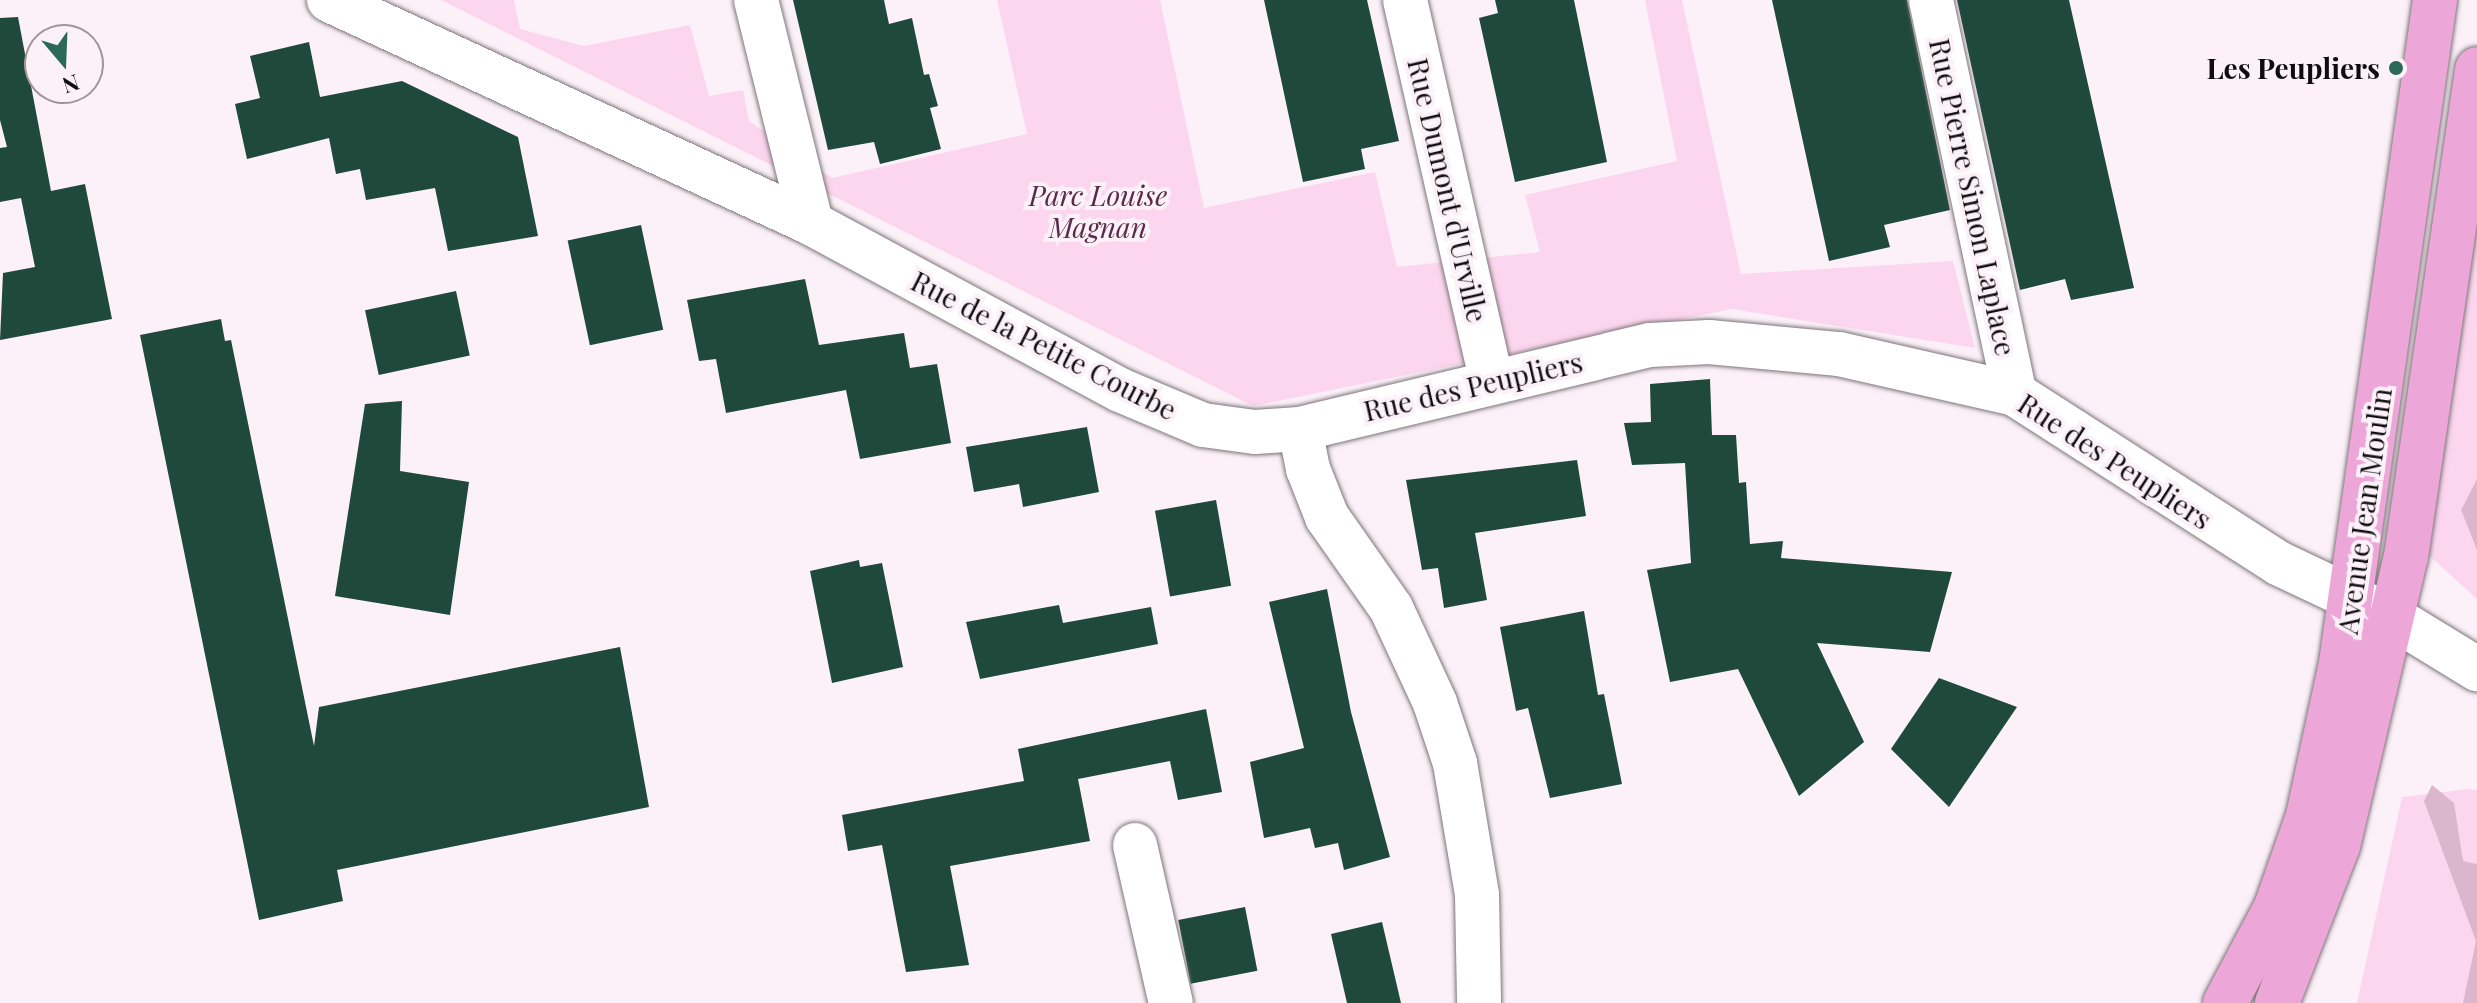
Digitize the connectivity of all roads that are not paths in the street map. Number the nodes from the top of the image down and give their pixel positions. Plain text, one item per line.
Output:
1 (329, 0) edge
2 (756, 0) edge
3 (1405, 0) edge
4 (1931, 0) edge
5 (2435, 0) edge
6 (2477, 69) edge
7 (811, 223) junction
8 (1491, 379) junction
9 (2015, 394) junction
10 (1300, 429) junction
11 (2351, 600) junction
12 (2392, 617) junction
13 (2477, 669) edge
14 (1135, 845) dead end
15 (1171, 1003) edge
16 (1479, 1003) edge
17 (2225, 1003) edge
18 (2277, 1003) edge

1 - 7 street, Rue de la Petite Courbe
2 - 7 street
3 - 8 street, Rue Dumont d'Urville
4 - 9 street, Rue Pierre Simon Laplace
5 - 11 main road, Avenue Jean Moulin
6 - 12 main road, Avenue Jean Moulin
7 - 10 street, Rue de la Petite Courbe
8 - 9 street, Rue des Peupliers
8 - 10 street, Rue des Peupliers
9 - 11 street, Rue des Peupliers
10 - 16 street
11 - 12 street, Rue des Peupliers
11 - 17 main road, Avenue Jean Moulin
12 - 13 street, Rue des Peupliers
12 - 18 main road, Avenue Jean Moulin
14 - 15 street

